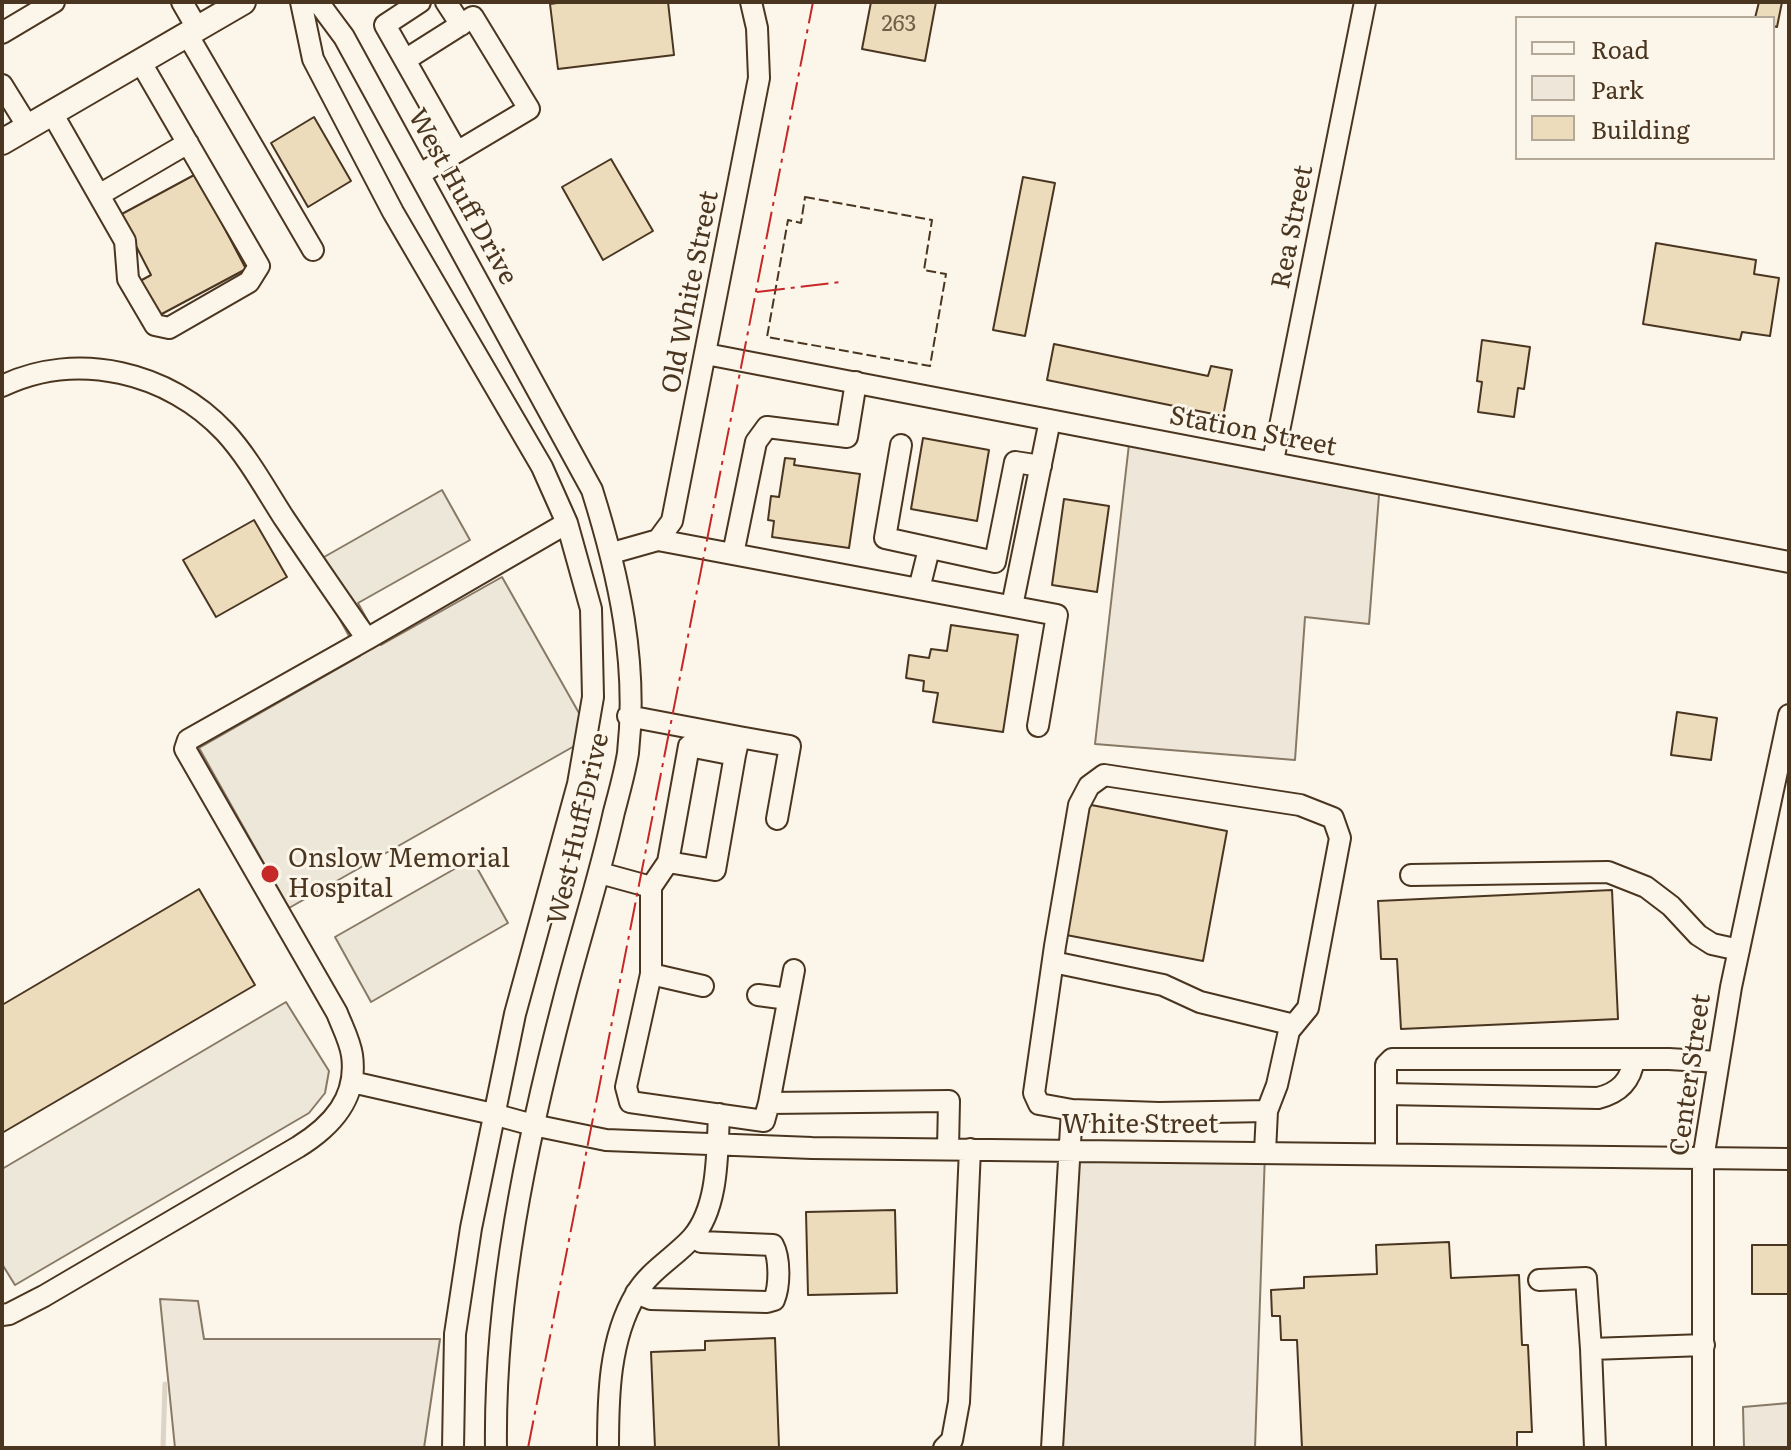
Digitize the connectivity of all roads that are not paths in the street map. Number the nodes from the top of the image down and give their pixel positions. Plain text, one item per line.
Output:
1 (54, 2) edge
2 (182, 2) edge
3 (243, 2) edge
4 (301, 2) edge
5 (318, 2) edge
6 (420, 2) edge
7 (446, 2) edge
8 (751, 2) edge
9 (1365, 2) edge
10 (461, 25) junction
11 (192, 31) junction
12 (2, 33) edge
13 (405, 60) junction
14 (140, 61) junction
15 (2, 85) edge
16 (52, 113) junction
17 (28, 127) junction
18 (2, 142) edge
19 (188, 143) junction
20 (457, 152) junction
21 (420, 174) junction
22 (99, 195) junction
23 (313, 250) dead end
24 (706, 354) junction
25 (856, 382) junction
26 (2, 386) edge
27 (1050, 420) junction
28 (901, 445) dead end
29 (1273, 461) junction
30 (1041, 466) junction
31 (567, 523) junction
32 (658, 540) junction
33 (929, 549) junction
34 (612, 553) junction
35 (733, 554) junction
36 (995, 562) junction
37 (1789, 562) edge
38 (1019, 567) junction
39 (919, 589) junction
40 (1012, 606) junction
41 (367, 639) junction
42 (1789, 715) edge
43 (628, 716) junction
44 (1038, 726) dead end
45 (737, 746) junction
46 (777, 819) dead end
47 (668, 862) junction
48 (600, 873) junction
49 (1411, 875) dead end
50 (651, 887) junction
51 (1739, 950) junction
52 (1053, 962) junction
53 (794, 970) dead end
54 (651, 974) junction
55 (703, 986) dead end
56 (758, 995) dead end
57 (788, 999) junction
58 (1294, 1025) junction
59 (1634, 1059) junction
60 (1718, 1062) junction
61 (352, 1082) junction
62 (1386, 1094) junction
63 (769, 1103) junction
64 (1072, 1110) junction
65 (1267, 1111) junction
66 (493, 1114) junction
67 (719, 1114) junction
68 (533, 1125) junction
69 (717, 1145) junction
70 (948, 1149) junction
71 (970, 1149) junction
72 (1070, 1150) junction
73 (1265, 1152) junction
74 (1386, 1153) junction
75 (1703, 1159) junction
76 (1789, 1159) edge
77 (694, 1236) junction
78 (1539, 1280) dead end
79 (636, 1293) junction
80 (2, 1315) edge
81 (1704, 1345) junction
82 (1591, 1349) junction
83 (453, 1448) edge
84 (496, 1448) edge
85 (608, 1448) edge
86 (944, 1448) edge
87 (1052, 1448) edge
88 (1595, 1448) edge
89 (1703, 1448) edge

1 - 12 street
2 - 11 street
3 - 11 main road
4 - 31 street, West Huff Drive
5 - 21 street, West Huff Drive
6 - 13 street
7 - 10 street
8 - 24 street, Old White Street
9 - 29 street, Rea Street
10 - 13 street
10 - 20 street
11 - 14 main road
11 - 23 street
13 - 20 street
14 - 16 main road
14 - 19 street
15 - 17 street
16 - 17 main road
16 - 22 street
17 - 18 main road
19 - 22 street
19 - 22 street
20 - 21 street
21 - 34 street, West Huff Drive
24 - 25 street, Station Street
24 - 32 street, Old White Street
25 - 27 street, Station Street
25 - 35 street
26 - 41 street
27 - 29 street, Station Street
27 - 30 street
28 - 33 street
29 - 37 street, Station Street
30 - 36 street
30 - 38 street
31 - 41 street
31 - 66 street, West Huff Drive
32 - 34 street
32 - 35 street
33 - 36 street
33 - 39 street
34 - 43 street, West Huff Drive
35 - 39 street
36 - 38 street
38 - 40 street
39 - 40 street
40 - 44 street
41 - 61 street
42 - 51 street, Center Street
43 - 45 street
43 - 48 street, West Huff Drive
45 - 46 street
45 - 47 street
45 - 47 street
47 - 50 street
48 - 50 street
48 - 68 street, West Huff Drive
49 - 51 street
50 - 54 street
51 - 60 street, Center Street
52 - 58 street
52 - 58 street
52 - 64 street
53 - 57 street
54 - 55 street
54 - 67 street
56 - 57 street
57 - 63 street
58 - 65 street
59 - 60 street
59 - 62 street
59 - 62 street
60 - 75 street, Center Street
61 - 66 street, White Street
61 - 80 street
62 - 74 street
63 - 67 street
63 - 70 street
64 - 65 street
64 - 72 street
65 - 73 street
66 - 68 street, White Street
66 - 83 street, West Huff Drive
67 - 69 street
68 - 69 street, White Street
68 - 84 street, West Huff Drive
69 - 70 street, White Street
69 - 77 street
70 - 71 street, White Street
71 - 72 street, White Street
71 - 86 street
72 - 73 street, White Street
72 - 87 street
73 - 74 street, White Street
74 - 75 street, White Street
75 - 76 street, White Street
75 - 81 street, Center Street
77 - 79 street
77 - 79 street
78 - 82 street
79 - 85 street
81 - 82 street
81 - 89 street, Center Street
82 - 88 street

